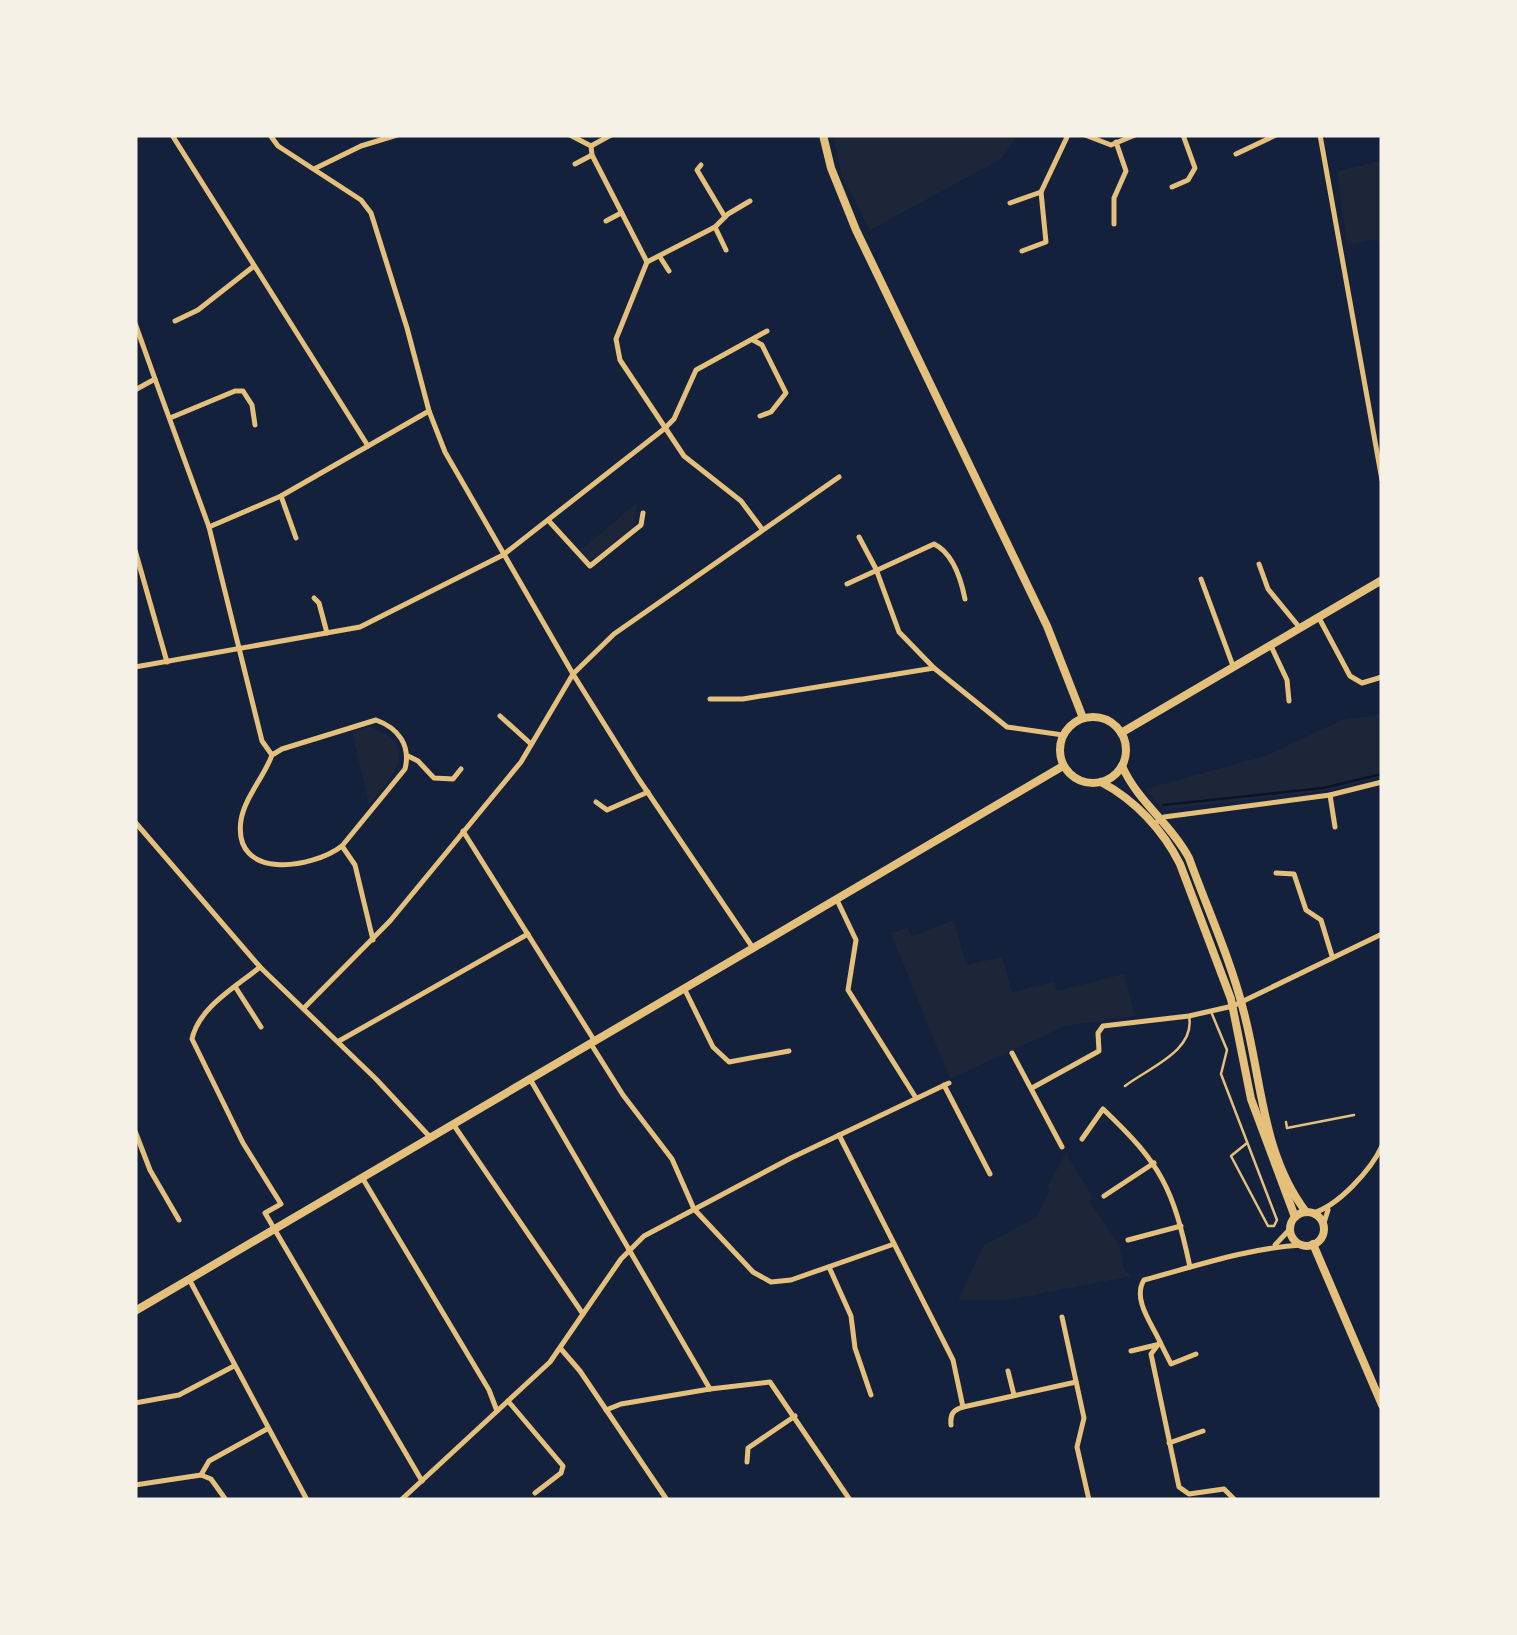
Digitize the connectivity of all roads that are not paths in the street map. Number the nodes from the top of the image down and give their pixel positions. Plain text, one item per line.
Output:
1 (172, 135) edge
2 (270, 135) edge
3 (396, 135) edge
4 (570, 135) edge
5 (612, 135) edge
6 (823, 135) edge
7 (1068, 135) edge
8 (1085, 135) edge
9 (1134, 135) edge
10 (1184, 135) edge
11 (1276, 135) edge
12 (1320, 135) edge
13 (1116, 142) junction
14 (591, 146) junction
15 (1236, 154) dead end
16 (592, 155) junction
17 (576, 164) dead end
18 (701, 165) dead end
19 (316, 168) junction
20 (1172, 187) dead end
21 (1040, 192) junction
22 (750, 201) dead end
23 (1010, 202) dead end
24 (622, 213) junction
25 (725, 216) junction
26 (606, 222) dead end
27 (1114, 224) dead end
28 (715, 227) junction
29 (726, 250) dead end
30 (1022, 250) dead end
31 (659, 256) junction
32 (647, 262) junction
33 (254, 266) junction
34 (669, 271) dead end
35 (175, 321) dead end
36 (135, 323) edge
37 (767, 332) dead end
38 (750, 340) junction
39 (155, 380) junction
40 (135, 390) edge
41 (428, 410) junction
42 (760, 416) dead end
43 (170, 418) junction
44 (255, 425) dead end
45 (664, 430) junction
46 (368, 446) junction
47 (839, 477) dead end
48 (1382, 480) edge
49 (281, 496) junction
50 (643, 513) dead end
51 (548, 520) junction
52 (208, 527) junction
53 (762, 529) junction
54 (859, 536) dead end
55 (296, 538) dead end
56 (135, 550) edge
57 (503, 555) junction
58 (1259, 564) dead end
59 (876, 569) junction
60 (1201, 579) dead end
61 (1382, 580) edge
62 (847, 584) dead end
63 (314, 598) dead end
64 (965, 599) dead end
65 (1319, 618) junction
66 (1300, 628) junction
67 (328, 633) junction
68 (1270, 646) junction
69 (240, 649) junction
70 (167, 662) junction
71 (1233, 666) junction
72 (135, 667) edge
73 (934, 668) junction
74 (572, 674) junction
75 (1382, 677) edge
76 (710, 699) dead end
77 (1289, 702) dead end
78 (500, 716) dead end
79 (1083, 718) junction
80 (1121, 733) junction
81 (1063, 735) junction
82 (532, 744) junction
83 (272, 755) junction
84 (408, 756) junction
85 (1063, 766) junction
86 (1122, 766) junction
87 (461, 768) dead end
88 (1101, 782) junction
89 (1382, 782) edge
90 (648, 792) junction
91 (1330, 795) junction
92 (596, 802) dead end
93 (135, 822) edge
94 (1157, 822) junction
95 (1335, 827) dead end
96 (463, 830) junction
97 (342, 846) junction
98 (1276, 873) dead end
99 (836, 898) junction
100 (528, 934) junction
101 (1382, 934) edge
102 (373, 941) junction
103 (753, 948) junction
104 (1332, 957) junction
105 (260, 967) junction
106 (235, 988) junction
107 (684, 988) junction
108 (1237, 1003) junction
109 (304, 1008) junction
110 (1212, 1011) junction
111 (1190, 1016) junction
112 (261, 1027) dead end
113 (338, 1042) junction
114 (592, 1042) junction
115 (789, 1051) dead end
116 (1012, 1053) dead end
117 (530, 1079) junction
118 (1124, 1086) dead end
119 (1032, 1088) junction
120 (916, 1098) junction
121 (1354, 1114) dead end
122 (1286, 1122) dead end
123 (452, 1124) junction
124 (135, 1131) edge
125 (839, 1136) junction
126 (430, 1137) junction
127 (1082, 1139) dead end
128 (1247, 1143) junction
129 (1382, 1146) edge
130 (1062, 1147) dead end
131 (1154, 1163) junction
132 (990, 1174) dead end
133 (362, 1176) junction
134 (1104, 1196) dead end
135 (1329, 1207) junction
136 (694, 1209) junction
137 (1310, 1213) junction
138 (1294, 1217) junction
139 (179, 1220) dead end
140 (1181, 1226) junction
141 (1323, 1226) junction
142 (274, 1228) junction
143 (1290, 1229) junction
144 (1128, 1240) dead end
145 (894, 1244) junction
146 (1313, 1244) junction
147 (1302, 1245) junction
148 (1274, 1246) junction
149 (627, 1251) junction
150 (829, 1267) junction
151 (1190, 1267) junction
152 (189, 1279) junction
153 (135, 1311) edge
154 (583, 1314) junction
155 (1062, 1317) dead end
156 (1158, 1344) junction
157 (562, 1349) junction
158 (1131, 1351) dead end
159 (1196, 1354) dead end
160 (234, 1366) junction
161 (1008, 1371) dead end
162 (1076, 1382) junction
163 (710, 1389) junction
164 (870, 1395) dead end
165 (1014, 1396) junction
166 (508, 1401) junction
167 (135, 1403) edge
168 (1382, 1405) edge
169 (963, 1407) junction
170 (606, 1410) junction
171 (498, 1411) junction
172 (795, 1416) junction
173 (951, 1424) dead end
174 (267, 1430) junction
175 (1203, 1431) dead end
176 (1169, 1442) junction
177 (747, 1462) dead end
178 (201, 1474) junction
179 (422, 1481) junction
180 (135, 1485) edge
181 (535, 1493) dead end
182 (226, 1500) edge
183 (307, 1500) edge
184 (402, 1500) edge
185 (668, 1500) edge
186 (850, 1500) edge
187 (1089, 1500) edge
188 (1236, 1500) edge

1 - 33 street
2 - 19 street
3 - 19 street
4 - 14 street
5 - 14 street
6 - 79 main road
7 - 21 street
8 - 13 street
9 - 13 street
10 - 20 street
11 - 15 street
12 - 48 street
13 - 27 street
14 - 16 street
16 - 17 street
16 - 24 street
18 - 25 street
19 - 41 street
21 - 23 street
21 - 30 street
22 - 25 street
24 - 26 street
24 - 32 street
25 - 28 street
28 - 29 street
28 - 31 street
31 - 32 street
31 - 34 street
32 - 45 street
33 - 35 street
33 - 46 street
36 - 39 street
37 - 38 street
38 - 42 street
38 - 45 street
39 - 40 street
39 - 43 street
41 - 46 street
41 - 57 street
43 - 44 street
43 - 52 street
45 - 51 street
45 - 53 street
46 - 49 street
47 - 53 street
49 - 52 street
49 - 55 street
50 - 51 street
51 - 57 street
52 - 69 street
53 - 74 street
54 - 59 street
56 - 70 street
57 - 67 street
57 - 74 street
58 - 66 street
59 - 62 street
59 - 64 street
59 - 73 street
60 - 71 street
61 - 65 main road
63 - 67 street
65 - 66 main road
65 - 75 street
66 - 68 main road
67 - 69 street
68 - 71 main road
68 - 77 street
69 - 70 street
69 - 83 street
70 - 72 street
71 - 80 main road
73 - 76 street
73 - 81 street
74 - 82 street
74 - 90 street
78 - 82 street
79 - 80 main road
79 - 81 main road
80 - 86 main road
81 - 85 main road
82 - 96 street
83 - 84 street
83 - 97 street
84 - 87 street
84 - 97 street
85 - 88 main road
85 - 99 main road
86 - 88 main road
86 - 94 main road
88 - 94 main road
89 - 91 street
90 - 92 street
90 - 103 street
91 - 94 street
91 - 95 street
93 - 105 street
94 - 108 main road
96 - 100 street
96 - 102 street
97 - 102 street
98 - 104 street
99 - 103 main road
99 - 120 street
100 - 113 street
100 - 114 street
101 - 104 street
102 - 109 street
103 - 107 main road
104 - 108 street
105 - 106 street
105 - 109 street
106 - 112 street
106 - 142 street
107 - 114 main road
107 - 115 street
108 - 110 street
108 - 137 main road
108 - 138 main road
109 - 113 street
110 - 111 street
110 - 128 lane
111 - 118 lane
111 - 119 street
113 - 126 street
114 - 117 main road
114 - 136 street
116 - 119 street
117 - 123 main road
117 - 149 street
119 - 130 street
120 - 125 street
120 - 132 street
121 - 122 lane
123 - 126 main road
123 - 154 street
124 - 139 street
125 - 136 street
125 - 145 street
126 - 133 main road
127 - 131 street
128 - 128 lane
129 - 135 street
131 - 134 street
131 - 140 street
133 - 142 main road
133 - 171 street
135 - 137 street
135 - 141 street
136 - 149 street
136 - 150 street
137 - 138 main road
137 - 141 main road
138 - 143 main road
140 - 144 street
140 - 151 street
141 - 146 main road
142 - 152 main road
142 - 179 street
143 - 147 main road
143 - 148 street
145 - 150 street
145 - 169 street
146 - 147 main road
146 - 168 main road
147 - 148 street
148 - 151 street
149 - 154 street
149 - 163 street
150 - 164 street
151 - 156 street
152 - 153 main road
152 - 160 street
154 - 157 street
155 - 162 street
156 - 158 street
156 - 159 street
156 - 176 street
157 - 166 street
157 - 170 street
160 - 167 street
160 - 174 street
161 - 165 street
162 - 165 street
162 - 187 street
163 - 170 street
163 - 172 street
165 - 169 street
166 - 171 street
166 - 181 street
169 - 173 street
170 - 185 street
171 - 179 street
172 - 177 street
172 - 186 street
174 - 178 street
174 - 183 street
175 - 176 street
176 - 188 street
178 - 180 street
178 - 182 street
179 - 184 street

